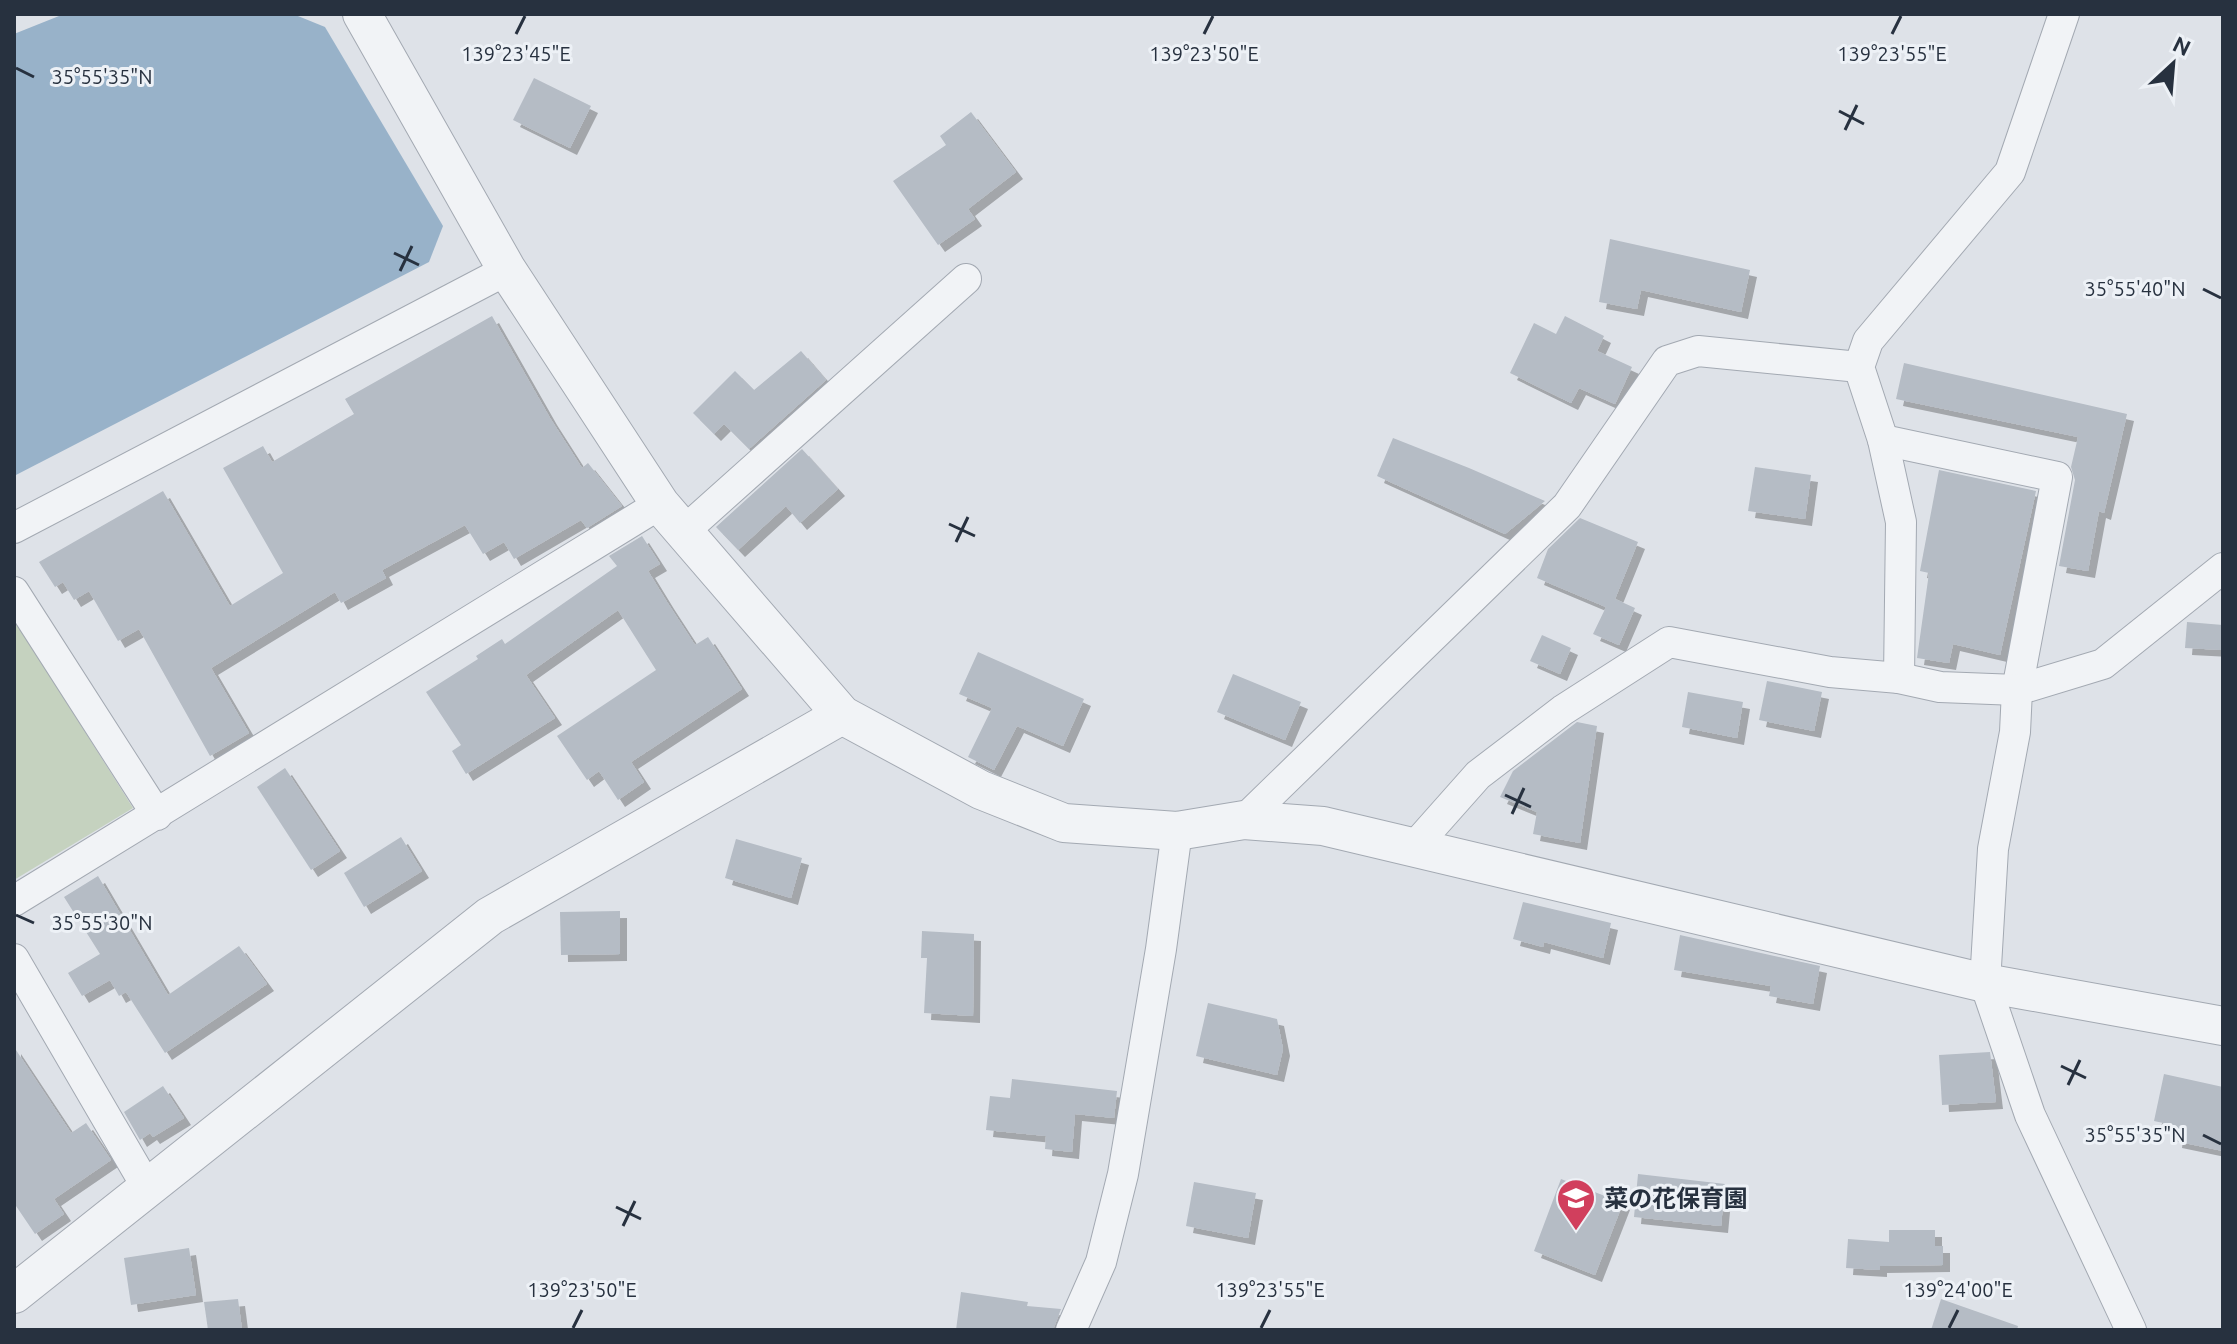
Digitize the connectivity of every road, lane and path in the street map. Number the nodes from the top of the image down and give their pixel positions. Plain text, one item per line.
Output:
1 (362, 14) edge
2 (2064, 14) edge
3 (507, 270) junction
4 (966, 279) dead end
5 (1859, 367) junction
6 (1883, 440) junction
7 (671, 518) junction
8 (14, 528) edge
9 (2223, 568) edge
10 (14, 592) edge
11 (1899, 678) junction
12 (2017, 690) junction
13 (842, 715) junction
14 (157, 815) junction
15 (1244, 820) junction
16 (1177, 831) junction
17 (1415, 846) junction
18 (14, 901) edge
19 (14, 959) edge
20 (1985, 983) junction
21 (2223, 1026) edge
22 (148, 1189) junction
23 (14, 1294) edge
24 (1071, 1330) edge
25 (2131, 1330) edge

1 - 3 street
2 - 5 street
3 - 7 street
3 - 8 street
4 - 7 street
5 - 6 street
5 - 15 street
6 - 11 street
6 - 12 street
7 - 13 street
7 - 14 street
9 - 12 street
10 - 14 street
11 - 12 street
11 - 17 street
12 - 20 street
13 - 16 street
13 - 22 street
14 - 18 street
15 - 16 street
15 - 17 street
16 - 24 street
17 - 20 street
19 - 22 street
20 - 21 street
20 - 25 street
22 - 23 street

